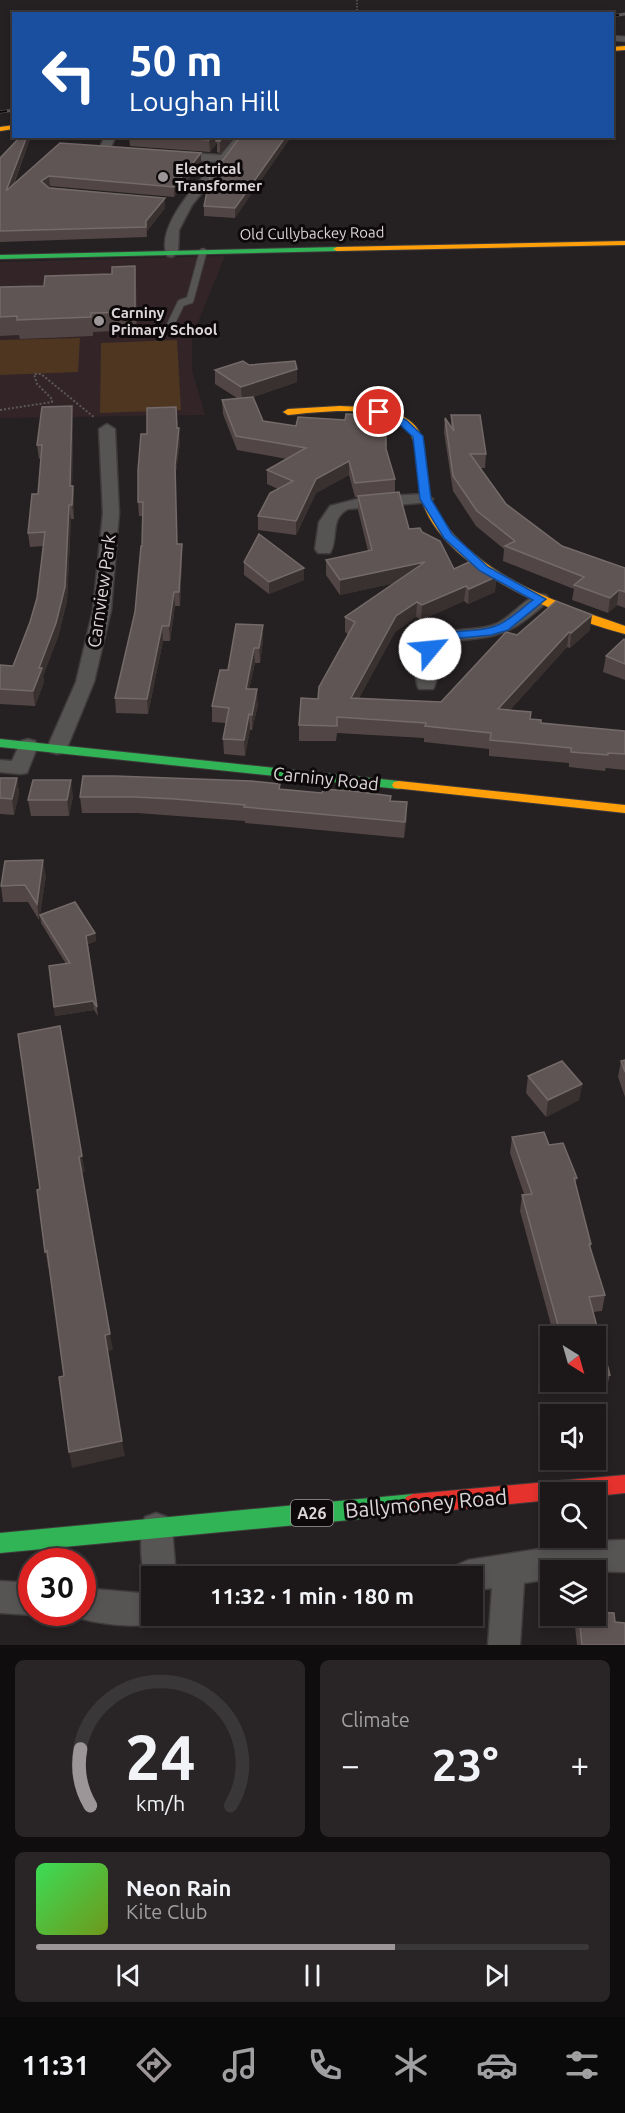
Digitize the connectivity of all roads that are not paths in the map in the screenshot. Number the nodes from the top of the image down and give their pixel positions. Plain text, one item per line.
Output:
1 (110, 138) edge
2 (241, 138) edge
3 (105, 149) edge
4 (160, 154) edge
5 (224, 159) junction
6 (625, 243) edge
7 (202, 252) junction
8 (172, 253) junction
9 (0, 257) edge
10 (170, 326) dead end
11 (288, 412) dead end
12 (107, 429) road end
13 (425, 499) junction
14 (324, 549) dead end
15 (540, 599) junction
16 (625, 630) edge
17 (426, 685) dead end
18 (0, 743) edge
19 (28, 745) junction
20 (57, 748) junction
21 (0, 766) edge
22 (625, 809) edge
23 (625, 1484) edge
24 (156, 1528) junction
25 (0, 1543) edge
26 (625, 1556) edge
27 (159, 1566) edge
28 (509, 1570) junction
29 (483, 1574) edge
30 (0, 1597) edge
31 (18, 1598) edge
32 (96, 1605) edge
33 (141, 1609) edge
34 (504, 1645) edge

1 - 3 street
2 - 5 street
4 - 5 street
5 - 8 street
6 - 7 street, Old Cullybackey Road
7 - 8 street, Old Cullybackey Road
7 - 10 lane
8 - 9 street, Old Cullybackey Road
11 - 13 street
12 - 20 street, Carnview Park
13 - 14 street
13 - 15 street
15 - 16 street
15 - 17 street
18 - 19 street, Carniny Road
19 - 20 street, Carniny Road
19 - 21 street
20 - 22 street, Carniny Road
23 - 24 street, Ballymoney Road / A26
24 - 25 street, Ballymoney Road / A26
24 - 27 street
26 - 28 street
28 - 29 street
28 - 34 street
30 - 31 street
32 - 33 street

